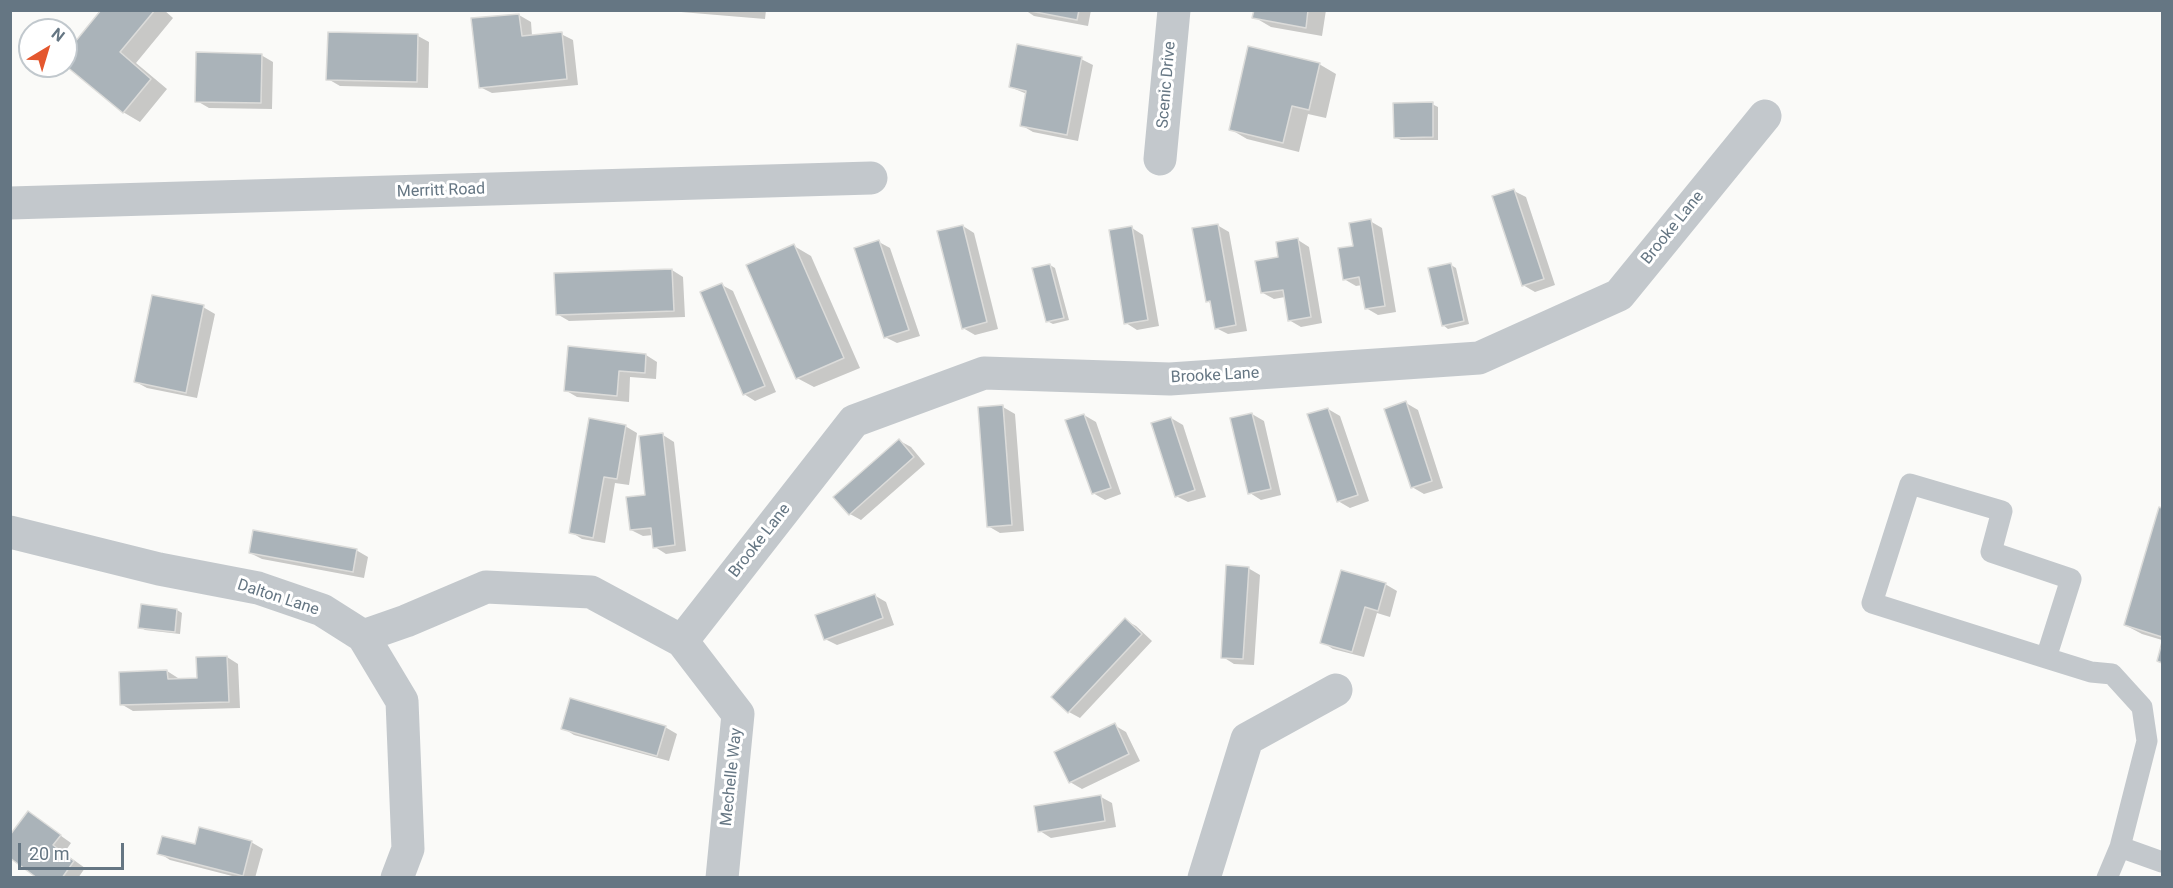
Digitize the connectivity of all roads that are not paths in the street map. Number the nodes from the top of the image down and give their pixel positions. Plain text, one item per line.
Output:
1 (1174, 10) edge
2 (1765, 116) dead end
3 (1160, 159) dead end
4 (871, 178) dead end
5 (10, 203) edge
6 (10, 532) edge
7 (363, 636) junction
8 (682, 641) junction
9 (2046, 658) junction
10 (1336, 690) dead end
11 (2120, 847) junction
12 (2163, 862) edge
13 (397, 878) edge
14 (722, 878) edge
15 (1204, 878) edge
16 (2107, 878) edge

1 - 3 street, Scenic Drive
2 - 8 street, Brooke Lane
4 - 5 street, Merritt Road
6 - 7 street, Dalton Lane
7 - 8 street, Mechelle Way
7 - 13 street, Dalton Lane
8 - 14 street, Mechelle Way
9 - 9 lane
9 - 11 lane
10 - 15 street
11 - 12 lane
11 - 16 lane

